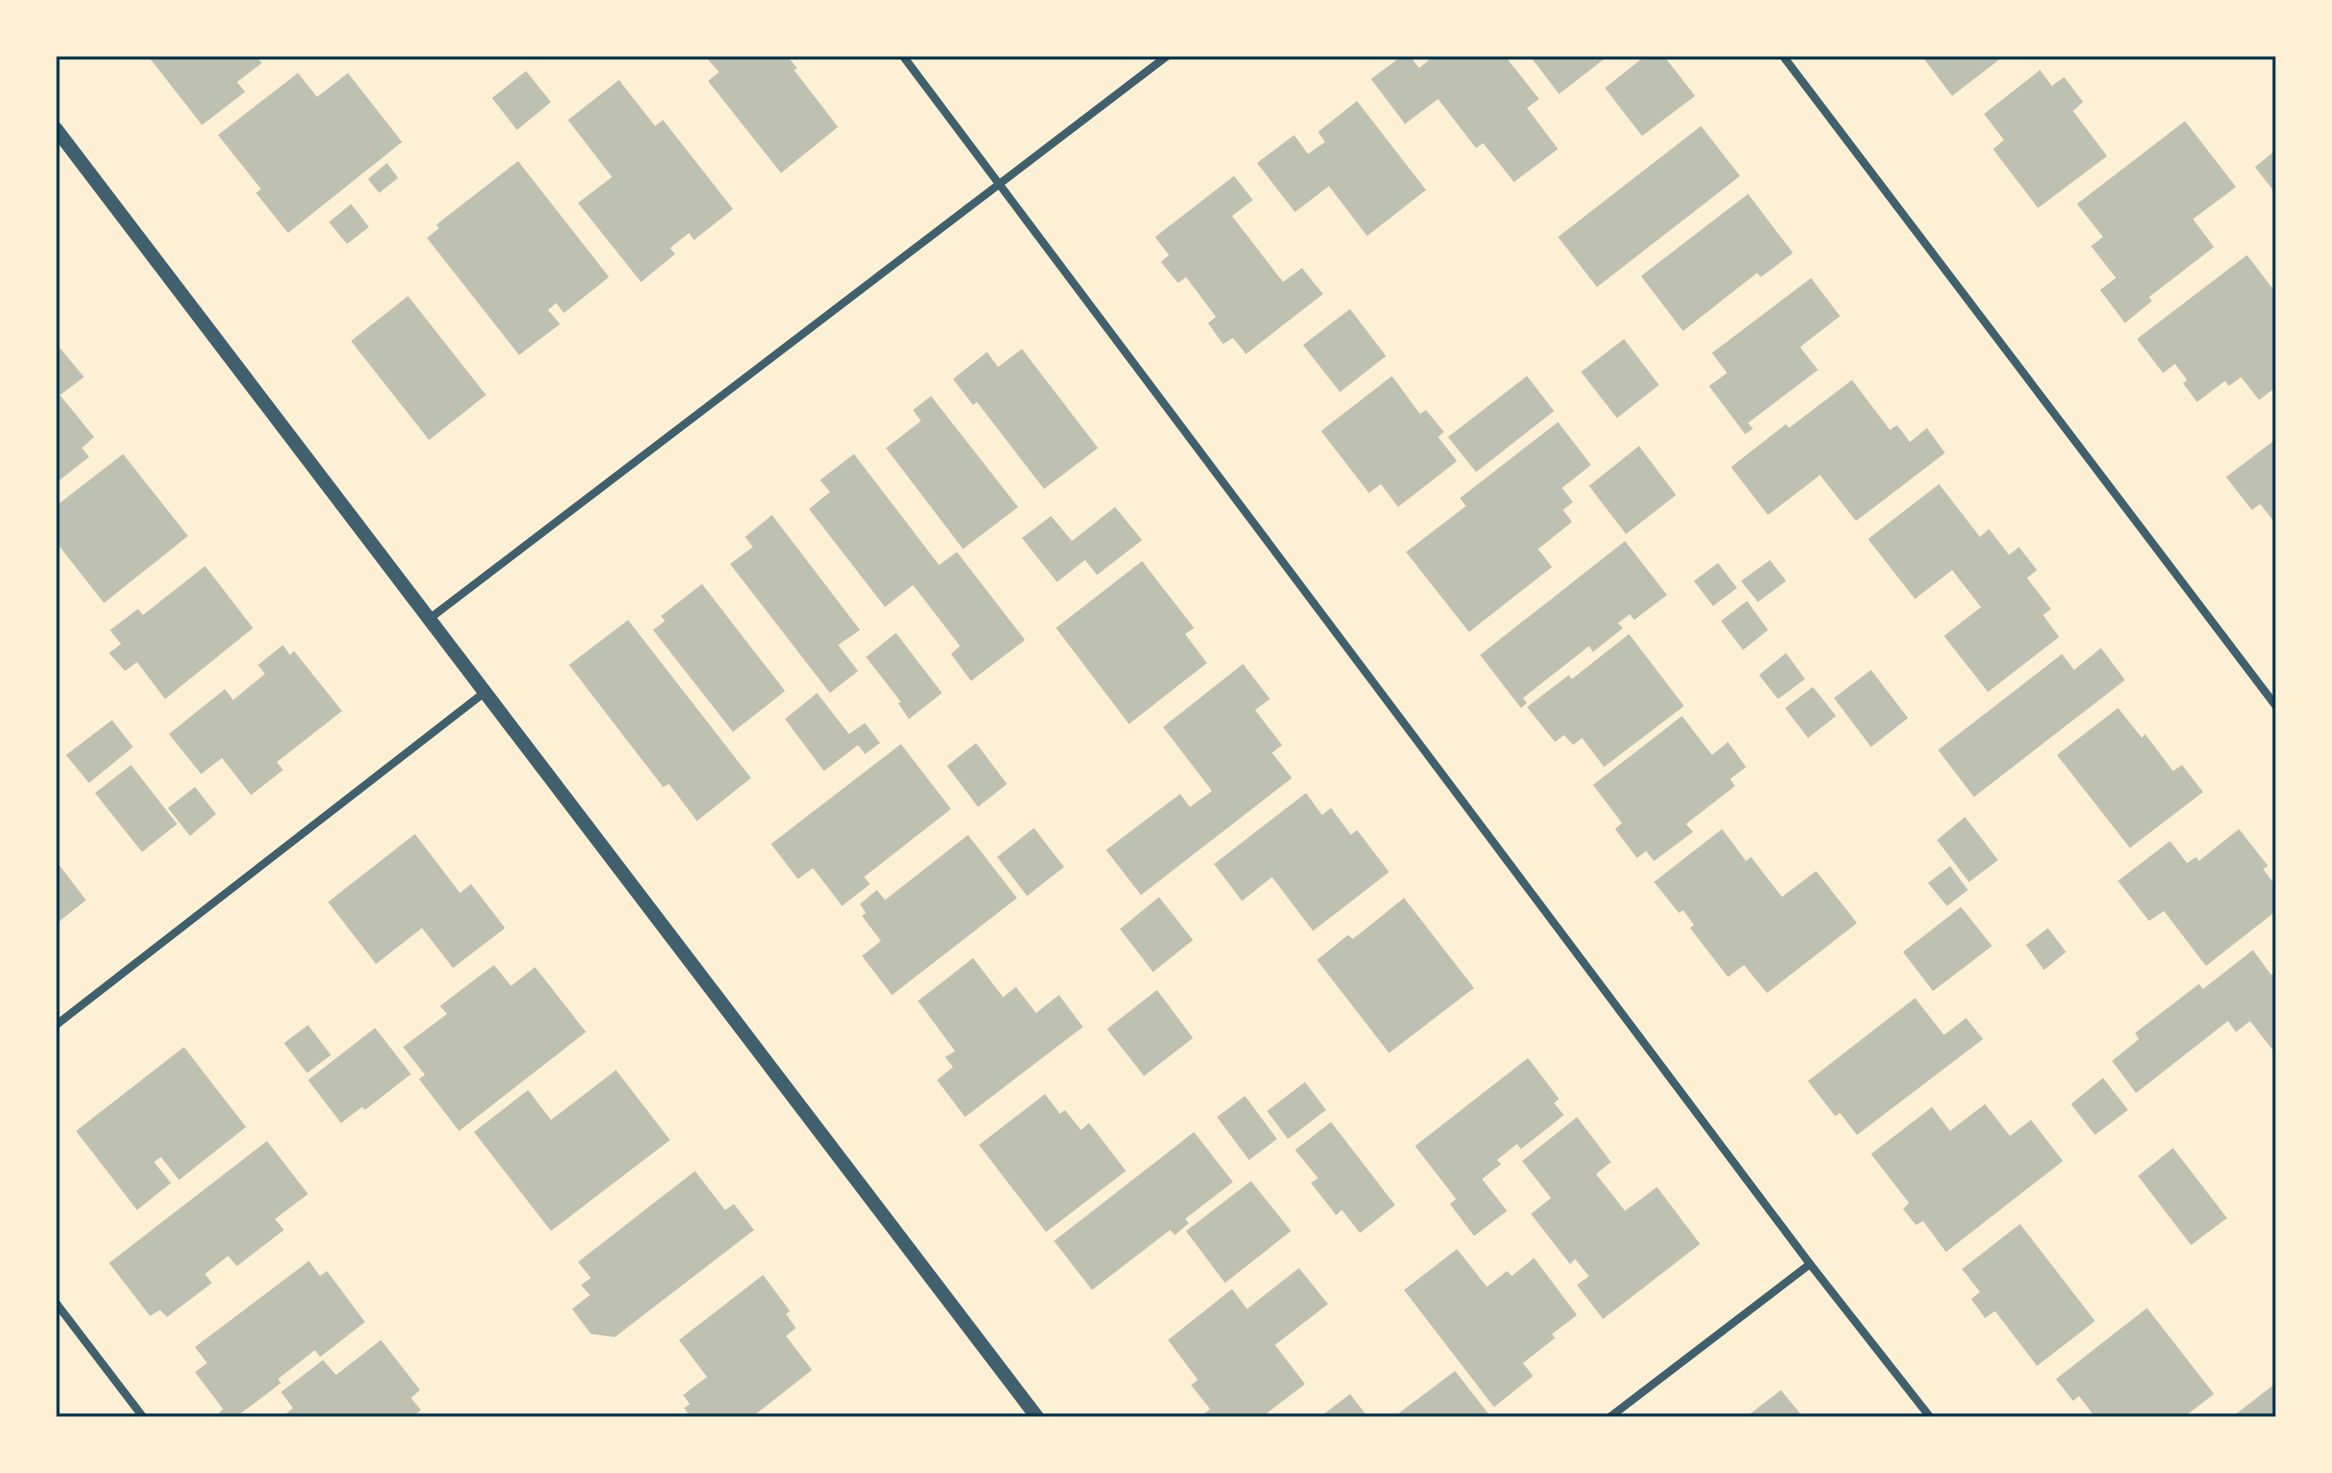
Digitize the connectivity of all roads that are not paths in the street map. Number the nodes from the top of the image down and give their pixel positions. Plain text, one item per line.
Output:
1 (903, 56) edge
2 (1167, 56) edge
3 (1783, 56) edge
4 (56, 129) edge
5 (1000, 184) junction
6 (429, 619) junction
7 (485, 692) junction
8 (2276, 706) edge
9 (56, 1025) edge
10 (1810, 1264) junction
11 (56, 1303) edge
12 (143, 1417) edge
13 (1037, 1417) edge
14 (1610, 1417) edge
15 (1930, 1417) edge

1 - 5 street
2 - 5 street
3 - 8 street
4 - 6 street
5 - 6 street
5 - 10 street
6 - 7 street
7 - 9 street
7 - 13 street
10 - 14 street
10 - 15 street
11 - 12 street

